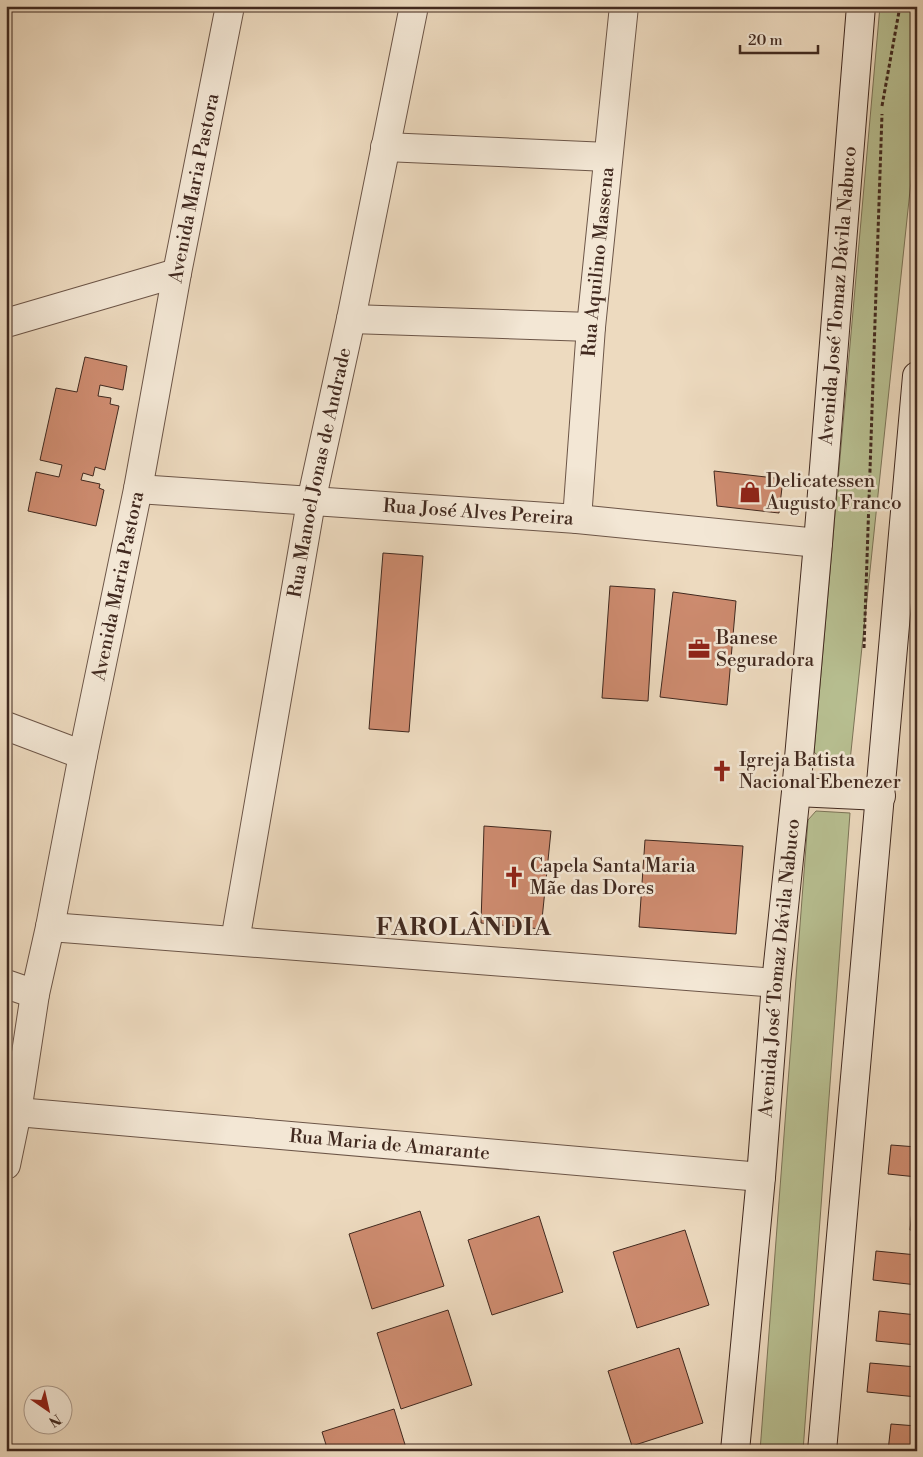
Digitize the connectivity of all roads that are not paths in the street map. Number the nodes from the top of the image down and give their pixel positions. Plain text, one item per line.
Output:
1 (230, 6) edge
2 (414, 6) edge
3 (624, 6) edge
4 (861, 6) edge
5 (385, 147) junction
6 (608, 157) junction
7 (176, 272) junction
8 (350, 319) junction
9 (6, 323) edge
10 (590, 327) junction
11 (917, 376) edge
12 (138, 489) junction
13 (311, 502) junction
14 (577, 519) junction
15 (818, 543) junction
16 (6, 726) edge
17 (83, 755) junction
18 (796, 792) junction
19 (881, 796) junction
20 (50, 927) junction
21 (235, 941) junction
22 (776, 983) junction
23 (6, 984) edge
24 (35, 994) junction
25 (17, 1112) junction
26 (6, 1165) edge
27 (761, 1176) junction
28 (735, 1451) edge
29 (822, 1451) edge

1 - 7 street, Avenida Maria Pastora
2 - 5 street, Rua Manoel Jonas de Andrade
3 - 6 street, Rua Aquilino Massena
4 - 15 street, Avenida José Tomaz Dávila Nabuco
5 - 6 street
5 - 8 street, Rua Manoel Jonas de Andrade
6 - 10 street, Rua Aquilino Massena
7 - 9 street
7 - 12 street, Avenida Maria Pastora
8 - 10 street
8 - 13 street, Rua Manoel Jonas de Andrade
10 - 14 street, Rua Aquilino Massena
11 - 19 street
12 - 13 street, Rua José Alves Pereira
12 - 17 street, Avenida Maria Pastora
13 - 14 street, Rua José Alves Pereira
13 - 21 street, Rua Manoel Jonas de Andrade
14 - 15 street, Rua José Alves Pereira
15 - 18 street, Avenida José Tomaz Dávila Nabuco
16 - 17 street
17 - 20 street, Avenida Maria Pastora
18 - 19 street
18 - 22 street, Avenida José Tomaz Dávila Nabuco
19 - 29 street
20 - 21 street
20 - 24 street, Avenida Maria Pastora
21 - 22 street
22 - 27 street, Avenida José Tomaz Dávila Nabuco
23 - 24 street
24 - 25 street, Avenida Maria Pastora
25 - 26 street, Avenida Maria Pastora
25 - 27 street, Rua Maria de Amarante
27 - 28 street, Avenida José Tomaz Dávila Nabuco

